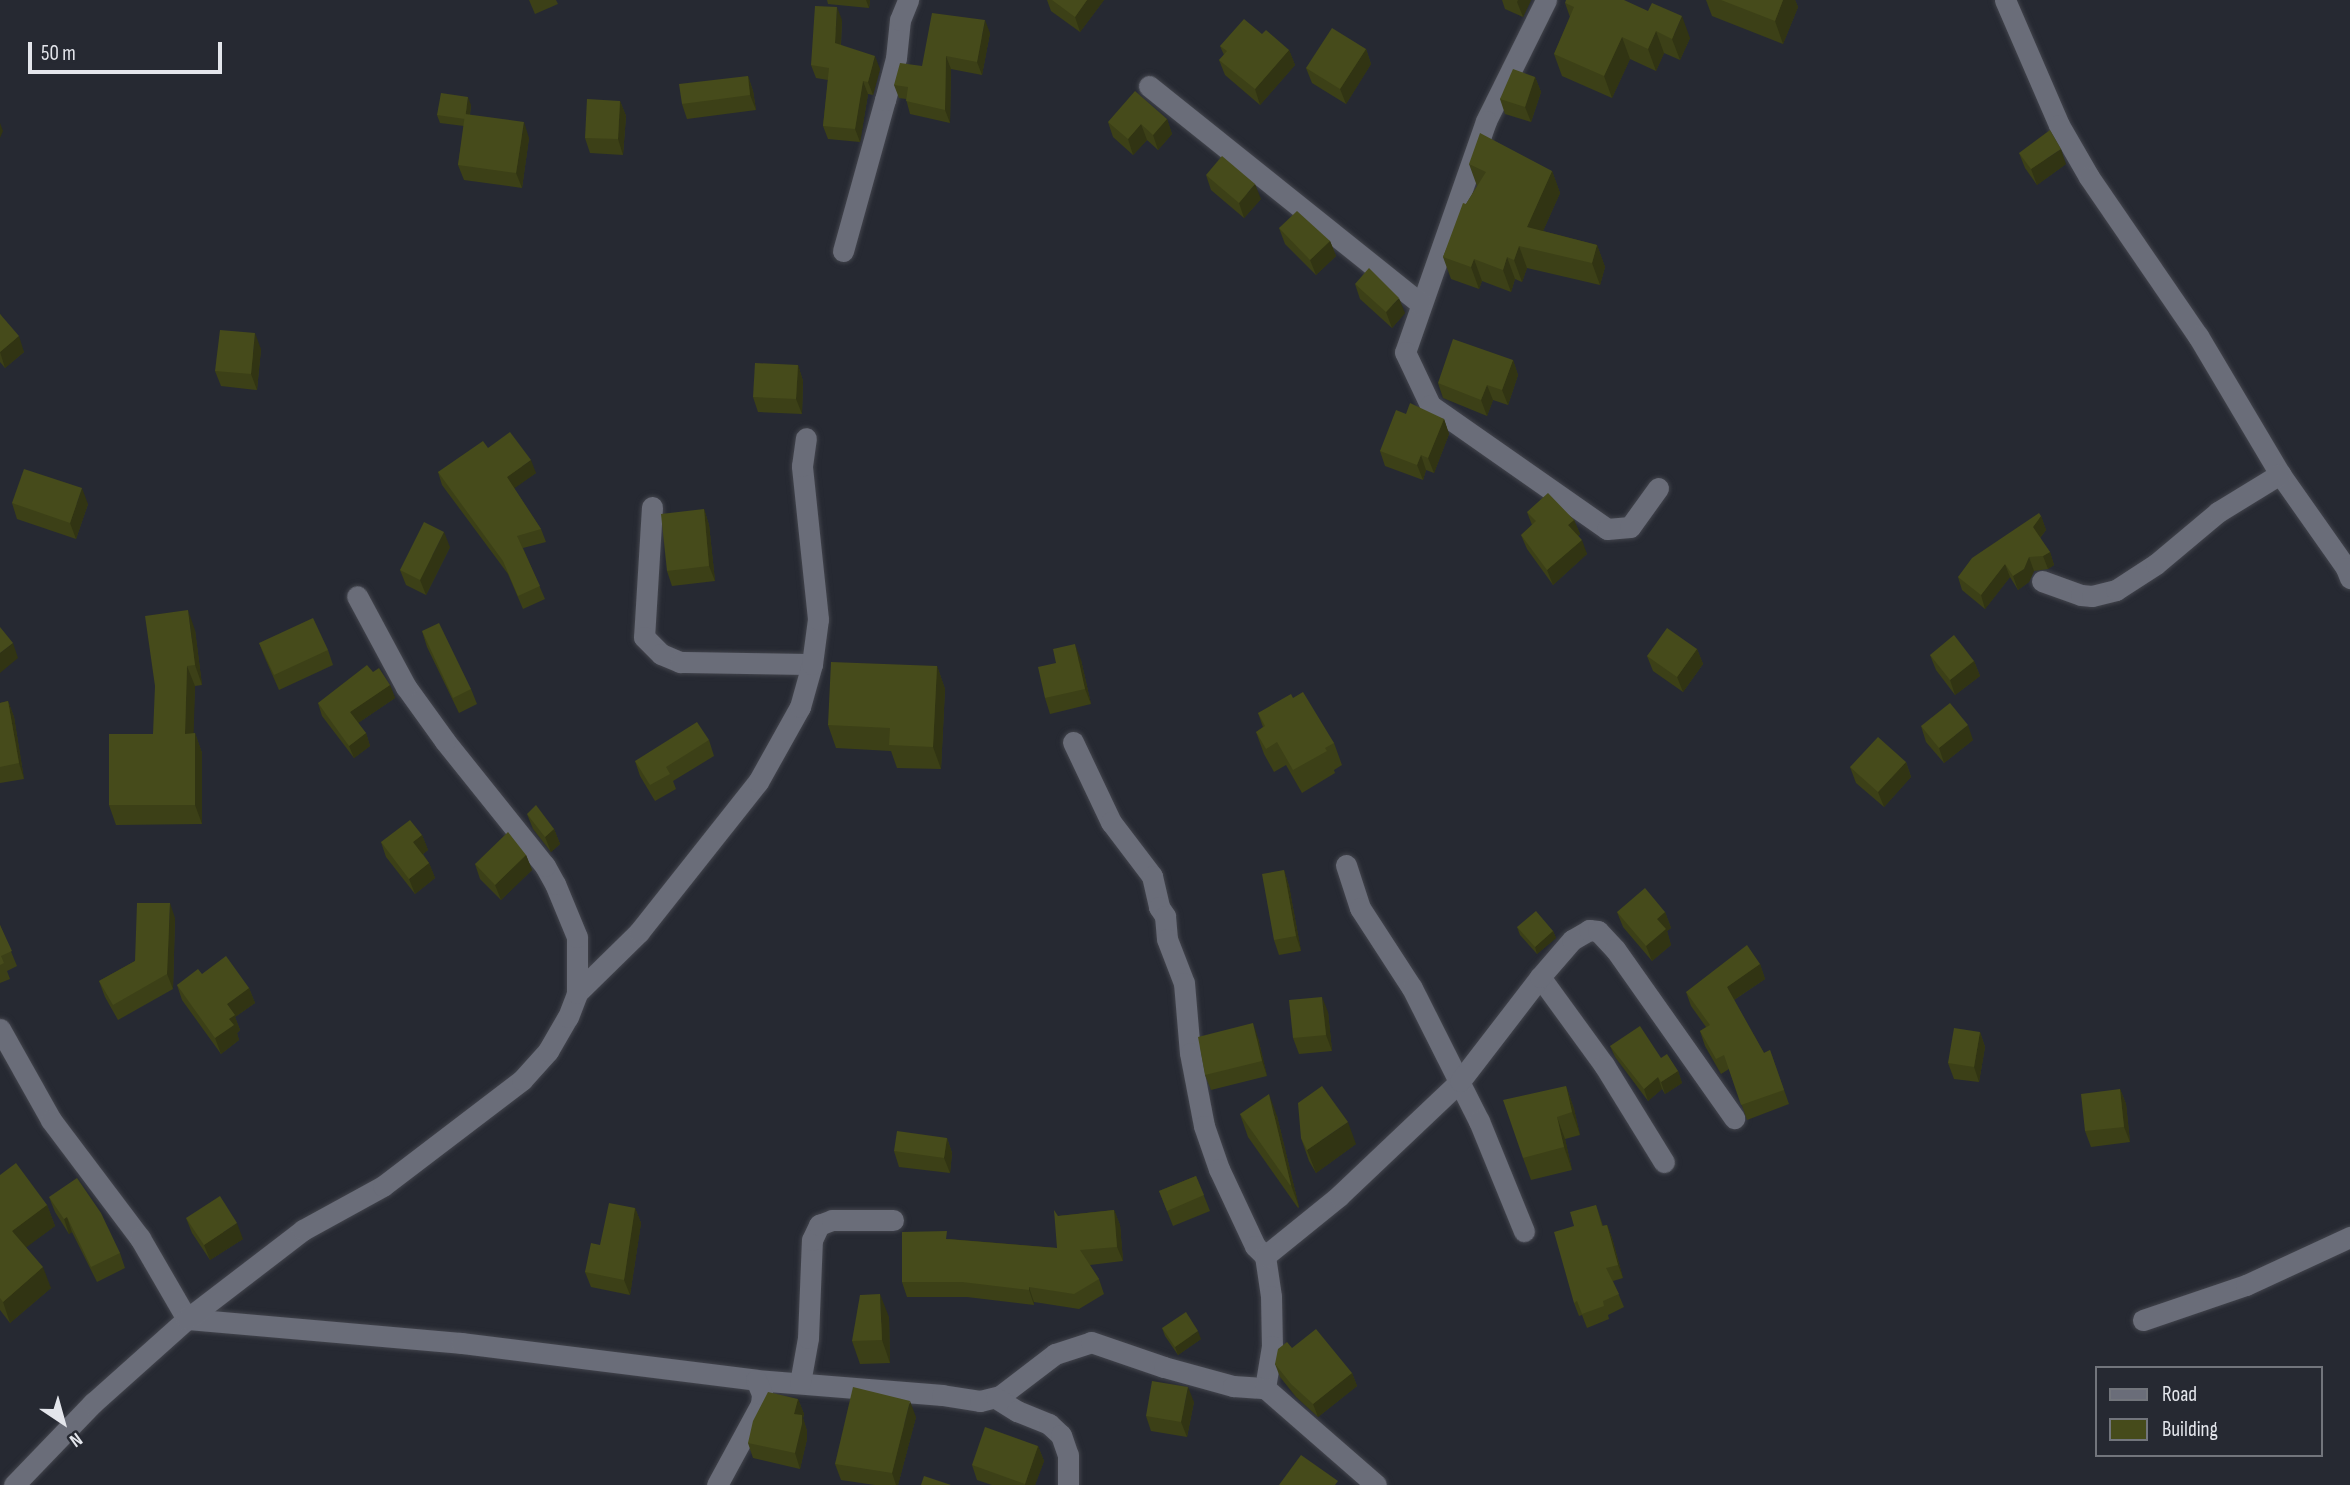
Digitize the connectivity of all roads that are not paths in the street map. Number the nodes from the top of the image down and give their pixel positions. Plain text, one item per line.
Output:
1 (908, 0) edge
2 (1546, 0) edge
3 (2005, 0) edge
4 (1149, 86) dead end
5 (843, 251) dead end
6 (1420, 303) junction
7 (806, 438) dead end
8 (2280, 474) junction
9 (1658, 488) dead end
10 (652, 507) dead end
11 (2350, 578) edge
12 (2042, 581) dead end
13 (357, 596) dead end
14 (812, 664) junction
15 (1073, 743) dead end
16 (1346, 865) dead end
17 (1540, 977) junction
18 (577, 993) junction
19 (0, 1029) edge
20 (1460, 1081) junction
21 (1734, 1118) dead end
22 (1664, 1162) dead end
23 (894, 1220) dead end
24 (1524, 1231) dead end
25 (2350, 1237) edge
26 (1265, 1256) junction
27 (187, 1319) junction
28 (2144, 1320) dead end
29 (756, 1380) junction
30 (800, 1383) junction
31 (1265, 1388) junction
32 (996, 1398) junction
33 (14, 1485) edge
34 (718, 1485) edge
35 (1068, 1485) edge
36 (1376, 1485) edge

1 - 5 street
2 - 6 street
3 - 8 street
4 - 6 street
6 - 9 street
7 - 14 street
8 - 11 street
8 - 12 street
10 - 14 street
13 - 18 street
14 - 18 street
15 - 26 street
16 - 20 street
17 - 20 street
17 - 21 street
17 - 22 street
18 - 27 street
19 - 27 street
20 - 24 street
20 - 26 street
23 - 30 street
25 - 28 street
26 - 31 street
27 - 29 street
27 - 33 street
29 - 30 street
29 - 34 street
30 - 32 street
31 - 32 street
31 - 36 street
32 - 35 street

